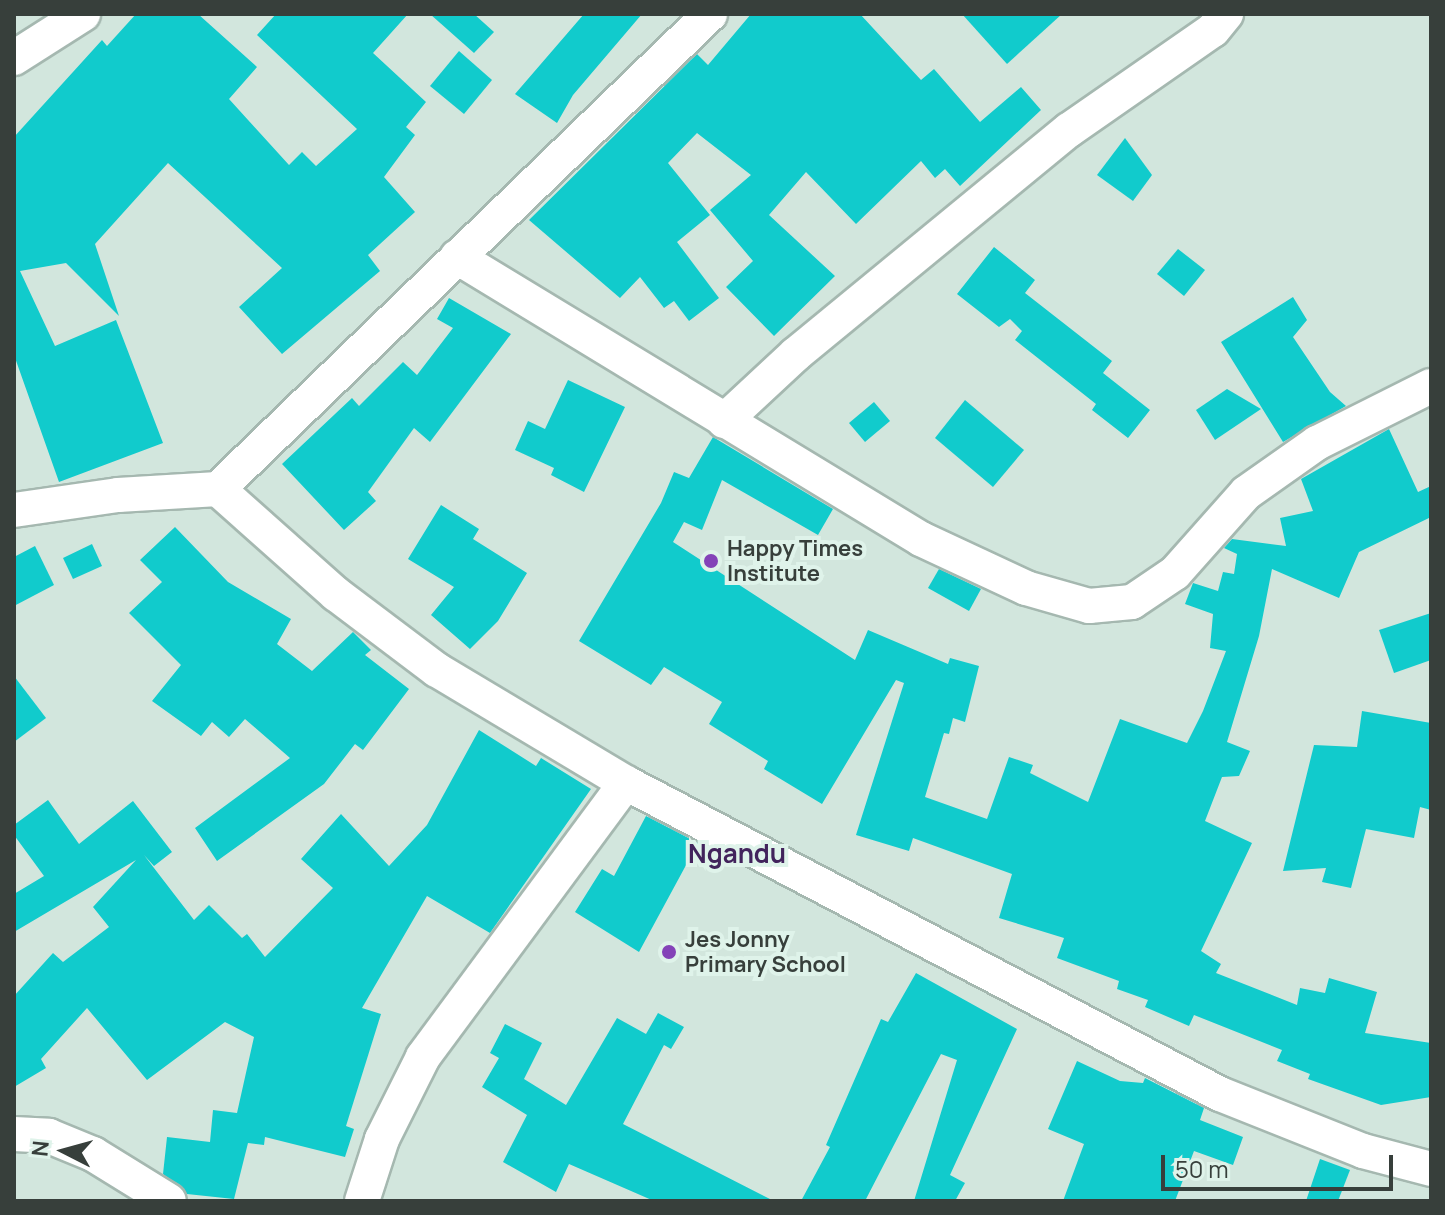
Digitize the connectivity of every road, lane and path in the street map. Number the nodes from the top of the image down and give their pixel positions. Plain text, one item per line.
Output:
1 (83, 14) edge
2 (710, 14) edge
3 (1226, 14) edge
4 (14, 58) edge
5 (457, 257) junction
6 (1431, 386) edge
7 (724, 421) junction
8 (218, 489) junction
9 (14, 510) edge
10 (626, 783) junction
11 (14, 1134) edge
12 (1431, 1169) edge
13 (169, 1201) edge
14 (362, 1201) edge

1 - 4 street
2 - 5 street
3 - 7 street
5 - 7 street
5 - 8 street
6 - 7 street
8 - 9 street
8 - 10 street
10 - 12 street
10 - 14 street
11 - 13 street

